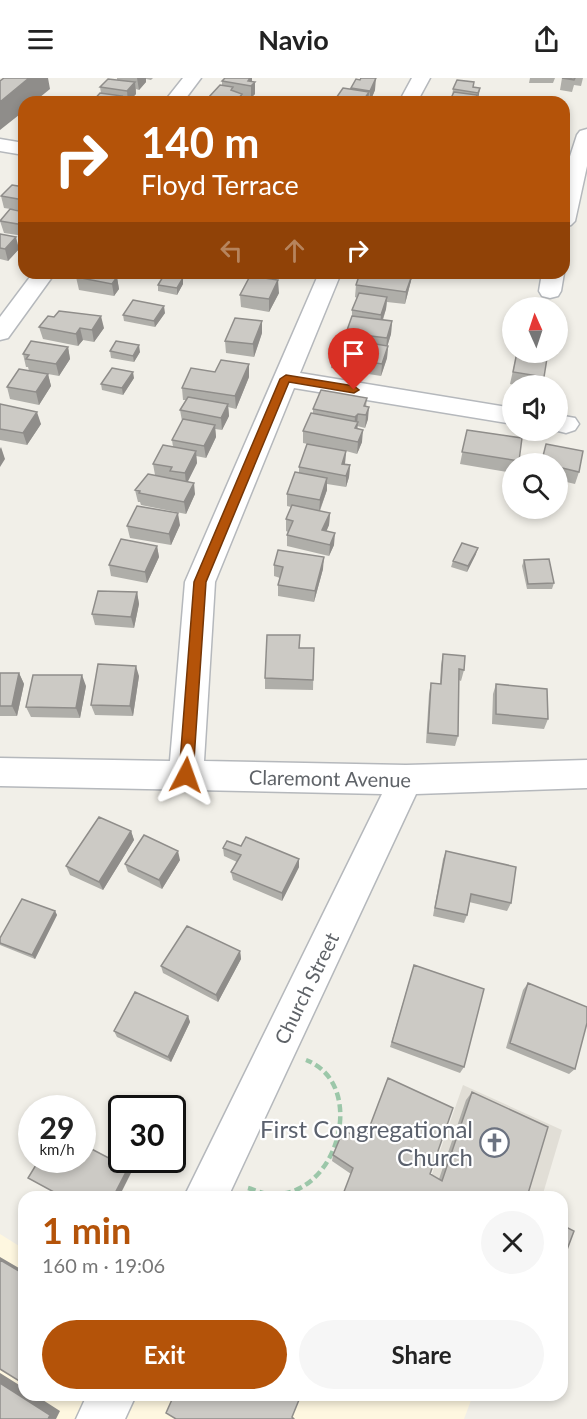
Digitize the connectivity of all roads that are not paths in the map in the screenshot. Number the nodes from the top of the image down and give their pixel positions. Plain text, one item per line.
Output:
1 (192, 78) edge
2 (422, 78) edge
3 (178, 96) edge
4 (412, 96) edge
5 (587, 135) edge
6 (0, 145) edge
7 (18, 148) edge
8 (570, 191) edge
9 (40, 279) edge
10 (328, 279) edge
11 (0, 333) edge
12 (286, 379) junction
13 (502, 414) edge
14 (0, 772) edge
15 (587, 774) edge
16 (186, 775) junction
17 (406, 780) junction
18 (209, 1191) edge
19 (109, 1401) edge
20 (100, 1419) edge

1 - 3 street
2 - 4 street
5 - 8 street
6 - 7 street
9 - 11 street
10 - 12 street
12 - 13 street
12 - 16 street
14 - 16 street, Claremont Avenue
15 - 17 street, Claremont Avenue
16 - 17 street, Claremont Avenue
17 - 18 street, Church Street
19 - 20 street

